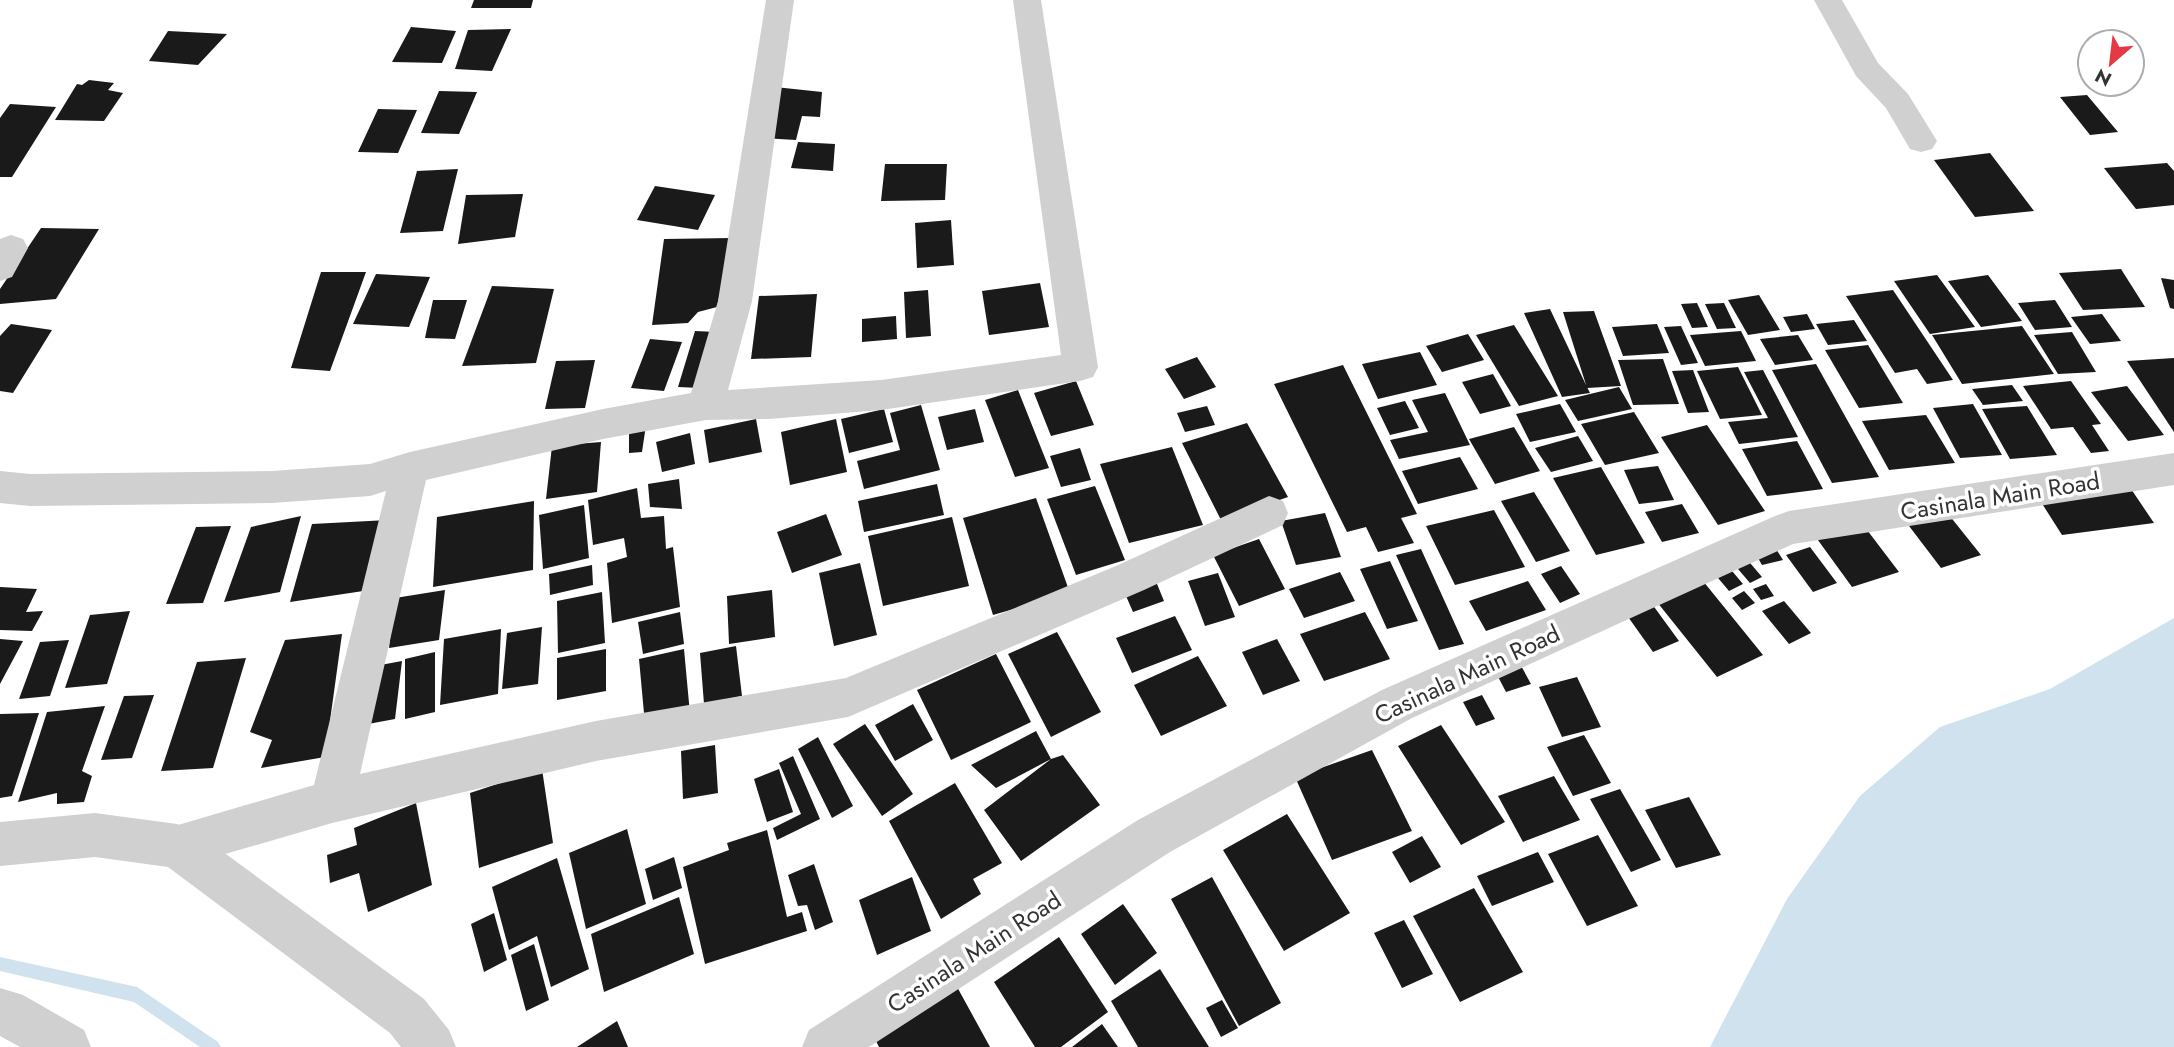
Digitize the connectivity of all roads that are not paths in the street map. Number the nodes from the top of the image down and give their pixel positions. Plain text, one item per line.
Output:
1 (780, 0) edge
2 (1027, 0) edge
3 (1828, 0) edge
4 (1922, 141) dead end
5 (706, 405) junction
6 (410, 468) junction
7 (2174, 469) edge
8 (0, 487) edge
9 (1269, 513) dead end
10 (332, 802) junction
11 (0, 844) edge
12 (177, 846) junction
13 (0, 1012) edge
14 (67, 1047) edge
15 (432, 1047) edge
16 (826, 1047) edge

1 - 5 street
2 - 5 street
3 - 4 street
5 - 6 street
6 - 8 street
6 - 10 street
7 - 16 street, Casinala Main Road
9 - 10 street
10 - 12 street
11 - 12 street
12 - 15 street
13 - 14 street

